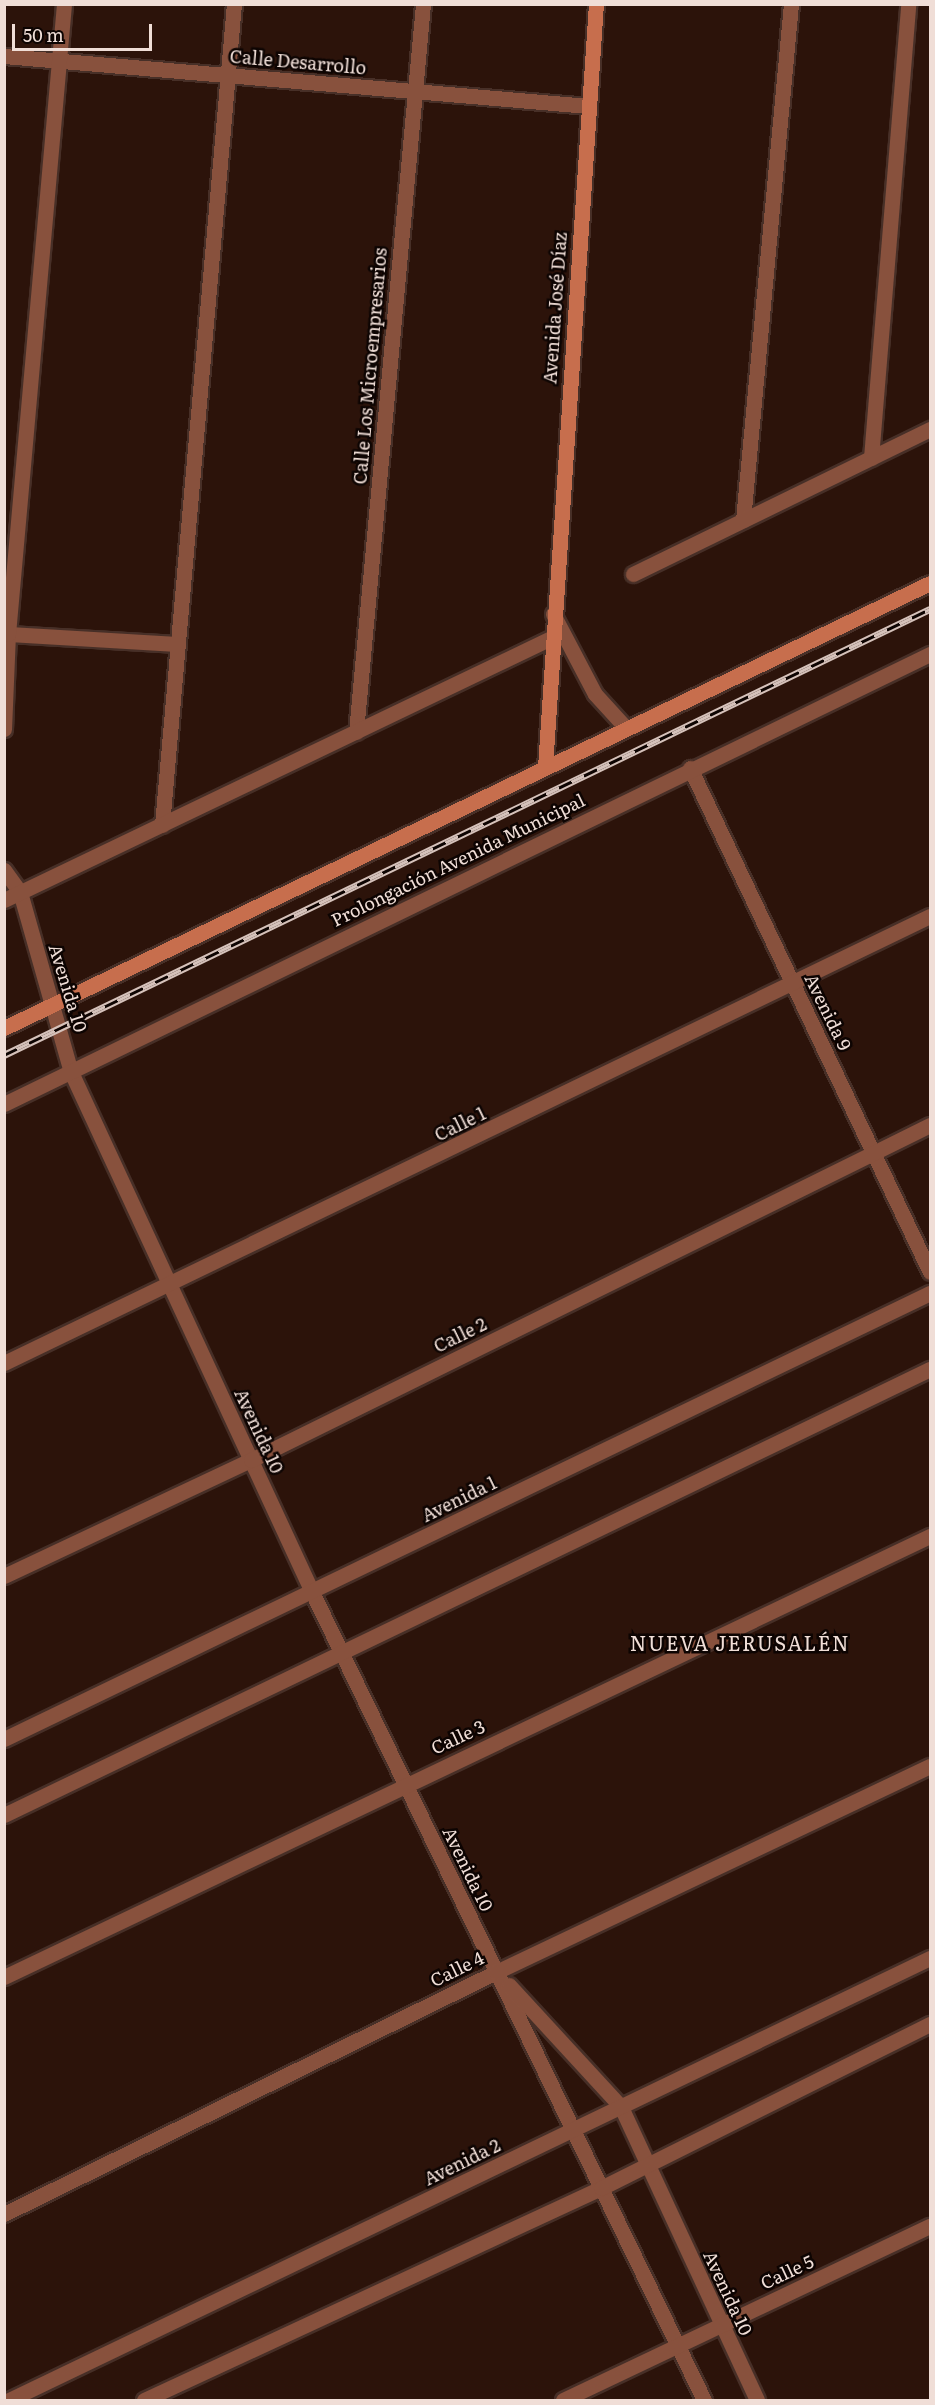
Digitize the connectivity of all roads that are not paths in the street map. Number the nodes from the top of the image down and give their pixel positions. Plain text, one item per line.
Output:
1 (64, 4) edge
2 (234, 4) edge
3 (423, 4) edge
4 (596, 4) edge
5 (791, 4) edge
6 (908, 4) edge
7 (4, 56) edge
8 (58, 61) junction
9 (227, 75) junction
10 (415, 91) junction
11 (588, 106) junction
12 (930, 429) edge
13 (871, 458) junction
14 (743, 520) junction
15 (633, 574) dead end
16 (930, 583) edge
17 (553, 614) junction
18 (8, 634) junction
19 (551, 639) junction
20 (178, 644) junction
21 (930, 654) edge
22 (626, 728) junction
23 (4, 729) edge
24 (356, 732) junction
25 (545, 767) junction
26 (690, 768) junction
27 (162, 825) junction
28 (4, 870) edge
29 (20, 892) junction
30 (4, 900) edge
31 (930, 916) edge
32 (794, 986) junction
33 (52, 1005) junction
34 (4, 1028) edge
35 (71, 1072) junction
36 (4, 1104) edge
37 (930, 1125) edge
38 (874, 1153) junction
39 (930, 1272) edge
40 (170, 1284) junction
41 (930, 1293) edge
42 (4, 1363) edge
43 (930, 1369) edge
44 (251, 1460) junction
45 (930, 1536) edge
46 (4, 1576) edge
47 (312, 1592) junction
48 (341, 1652) junction
49 (4, 1739) edge
50 (930, 1766) edge
51 (405, 1784) junction
52 (4, 1815) edge
53 (930, 1958) edge
54 (496, 1972) junction
55 (4, 1977) edge
56 (930, 2024) edge
57 (621, 2107) junction
58 (573, 2130) junction
59 (648, 2166) junction
60 (601, 2188) junction
61 (4, 2214) edge
62 (930, 2226) edge
63 (721, 2325) junction
64 (677, 2346) junction
65 (9, 2400) edge
66 (144, 2400) edge
67 (563, 2400) edge
68 (704, 2400) edge
69 (757, 2400) edge

1 - 8 street
2 - 9 street
3 - 10 street, Calle Los Microempresarios
4 - 11 main road, Avenida José Díaz
5 - 14 street
6 - 13 street
7 - 8 street, Calle Desarrollo
8 - 9 street, Calle Desarrollo
8 - 18 street
9 - 10 street, Calle Desarrollo
9 - 20 street
10 - 11 street, Calle Desarrollo
10 - 24 street, Calle Los Microempresarios
11 - 17 main road, Avenida José Díaz
12 - 13 street
13 - 14 street
14 - 15 street
16 - 22 main road
17 - 19 main road, Avenida José Díaz
17 - 22 street
18 - 20 street
18 - 23 street
19 - 24 street
19 - 25 main road, Avenida José Díaz
20 - 27 street
21 - 26 street, Prolongación Avenida Municipal
22 - 25 main road
24 - 27 street
25 - 33 main road
26 - 32 street, Avenida 9
26 - 35 street, Prolongación Avenida Municipal
27 - 29 street
28 - 29 street
29 - 30 street
29 - 33 street, Avenida 10
31 - 32 street, Calle 1
32 - 38 street, Avenida 9
32 - 40 street, Calle 1
33 - 34 main road
33 - 35 street, Avenida 10
35 - 36 street, Prolongación Avenida Municipal
35 - 40 street, Avenida 10
37 - 38 street, Calle 2
38 - 39 street, Avenida 9
38 - 44 street, Calle 2
40 - 42 street, Calle 1
40 - 44 street, Avenida 10
41 - 47 street, Avenida 1
43 - 48 street
44 - 46 street, Calle 2
44 - 47 street, Avenida 10
45 - 51 street, Calle 3
47 - 48 street, Avenida 10
47 - 49 street, Avenida 1
48 - 51 street, Avenida 10
48 - 52 street
50 - 54 street, Calle 4
51 - 54 street, Avenida 10
51 - 55 street, Calle 3
53 - 57 street, Avenida 2
54 - 57 street, Avenida 10
54 - 58 street, Avenida 10
54 - 61 street, Calle 4
56 - 59 street
57 - 58 street, Avenida 2
57 - 59 street, Avenida 10
58 - 60 street, Avenida 10
58 - 65 street, Avenida 2
59 - 60 street
59 - 63 street, Avenida 10
60 - 64 street, Avenida 10
60 - 66 street
62 - 63 street, Calle 5
63 - 64 street, Calle 5
63 - 69 street, Avenida 10
64 - 67 street, Calle 5
64 - 68 street, Avenida 10

